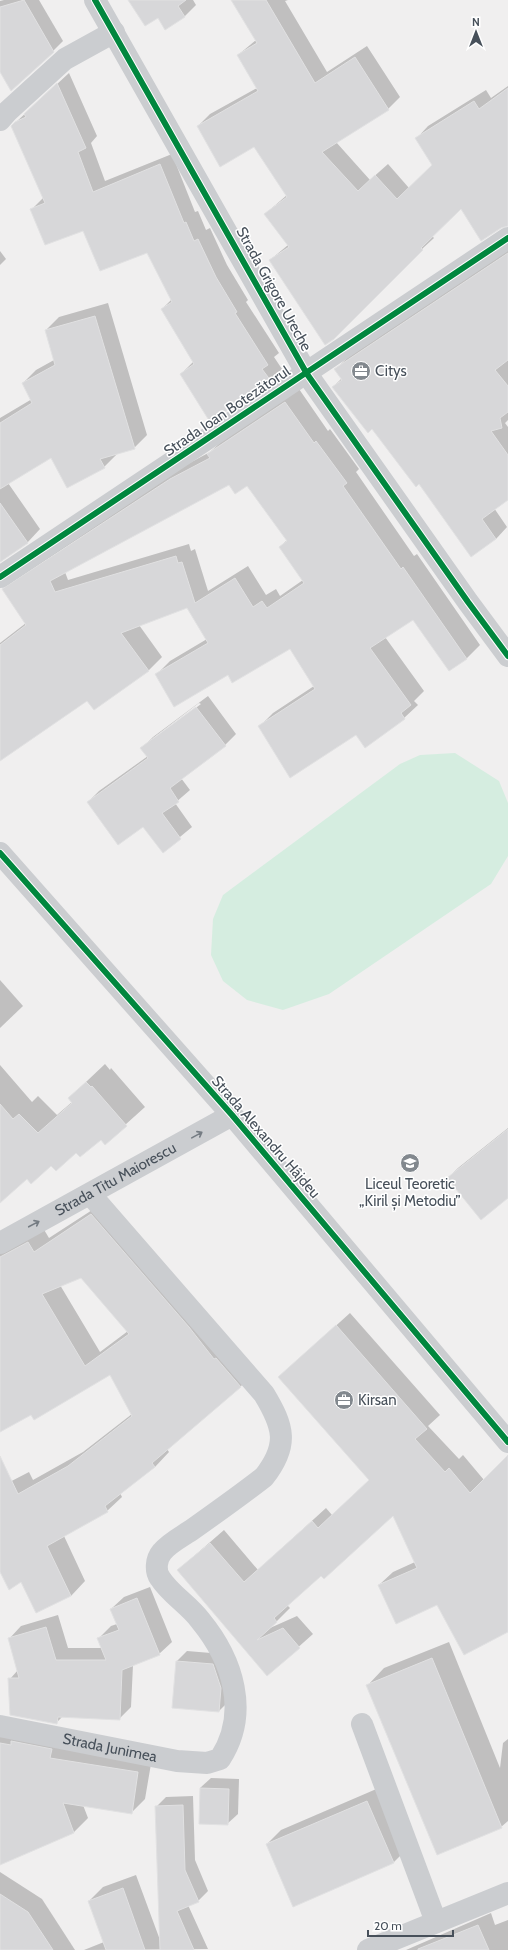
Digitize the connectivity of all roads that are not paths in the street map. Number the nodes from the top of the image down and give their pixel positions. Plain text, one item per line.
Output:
1 (95, 0) edge
2 (114, 32) junction
3 (0, 120) edge
4 (508, 238) edge
5 (307, 374) junction
6 (0, 577) edge
7 (508, 656) edge
8 (0, 853) edge
9 (232, 1115) junction
10 (90, 1194) junction
11 (0, 1243) edge
12 (508, 1442) edge
13 (362, 1724) dead end
14 (0, 1726) edge
15 (508, 1893) edge
16 (436, 1922) junction
17 (368, 1950) edge

1 - 2 street, Strada Grigore Ureche
2 - 3 street
2 - 5 street, Strada Grigore Ureche
4 - 5 street, Strada Ioan Botezătorul
5 - 6 street, Strada Ioan Botezătorul
5 - 7 street, Strada Grigore Ureche
8 - 9 street, Strada Alexandru Hâjdeu
10 -> 9 street, Strada Titu Maiorescu
9 - 12 street, Strada Alexandru Hâjdeu
11 -> 10 street, Strada Titu Maiorescu
10 - 14 street, Strada Junimea
13 - 16 street
15 - 16 street
16 - 17 street

